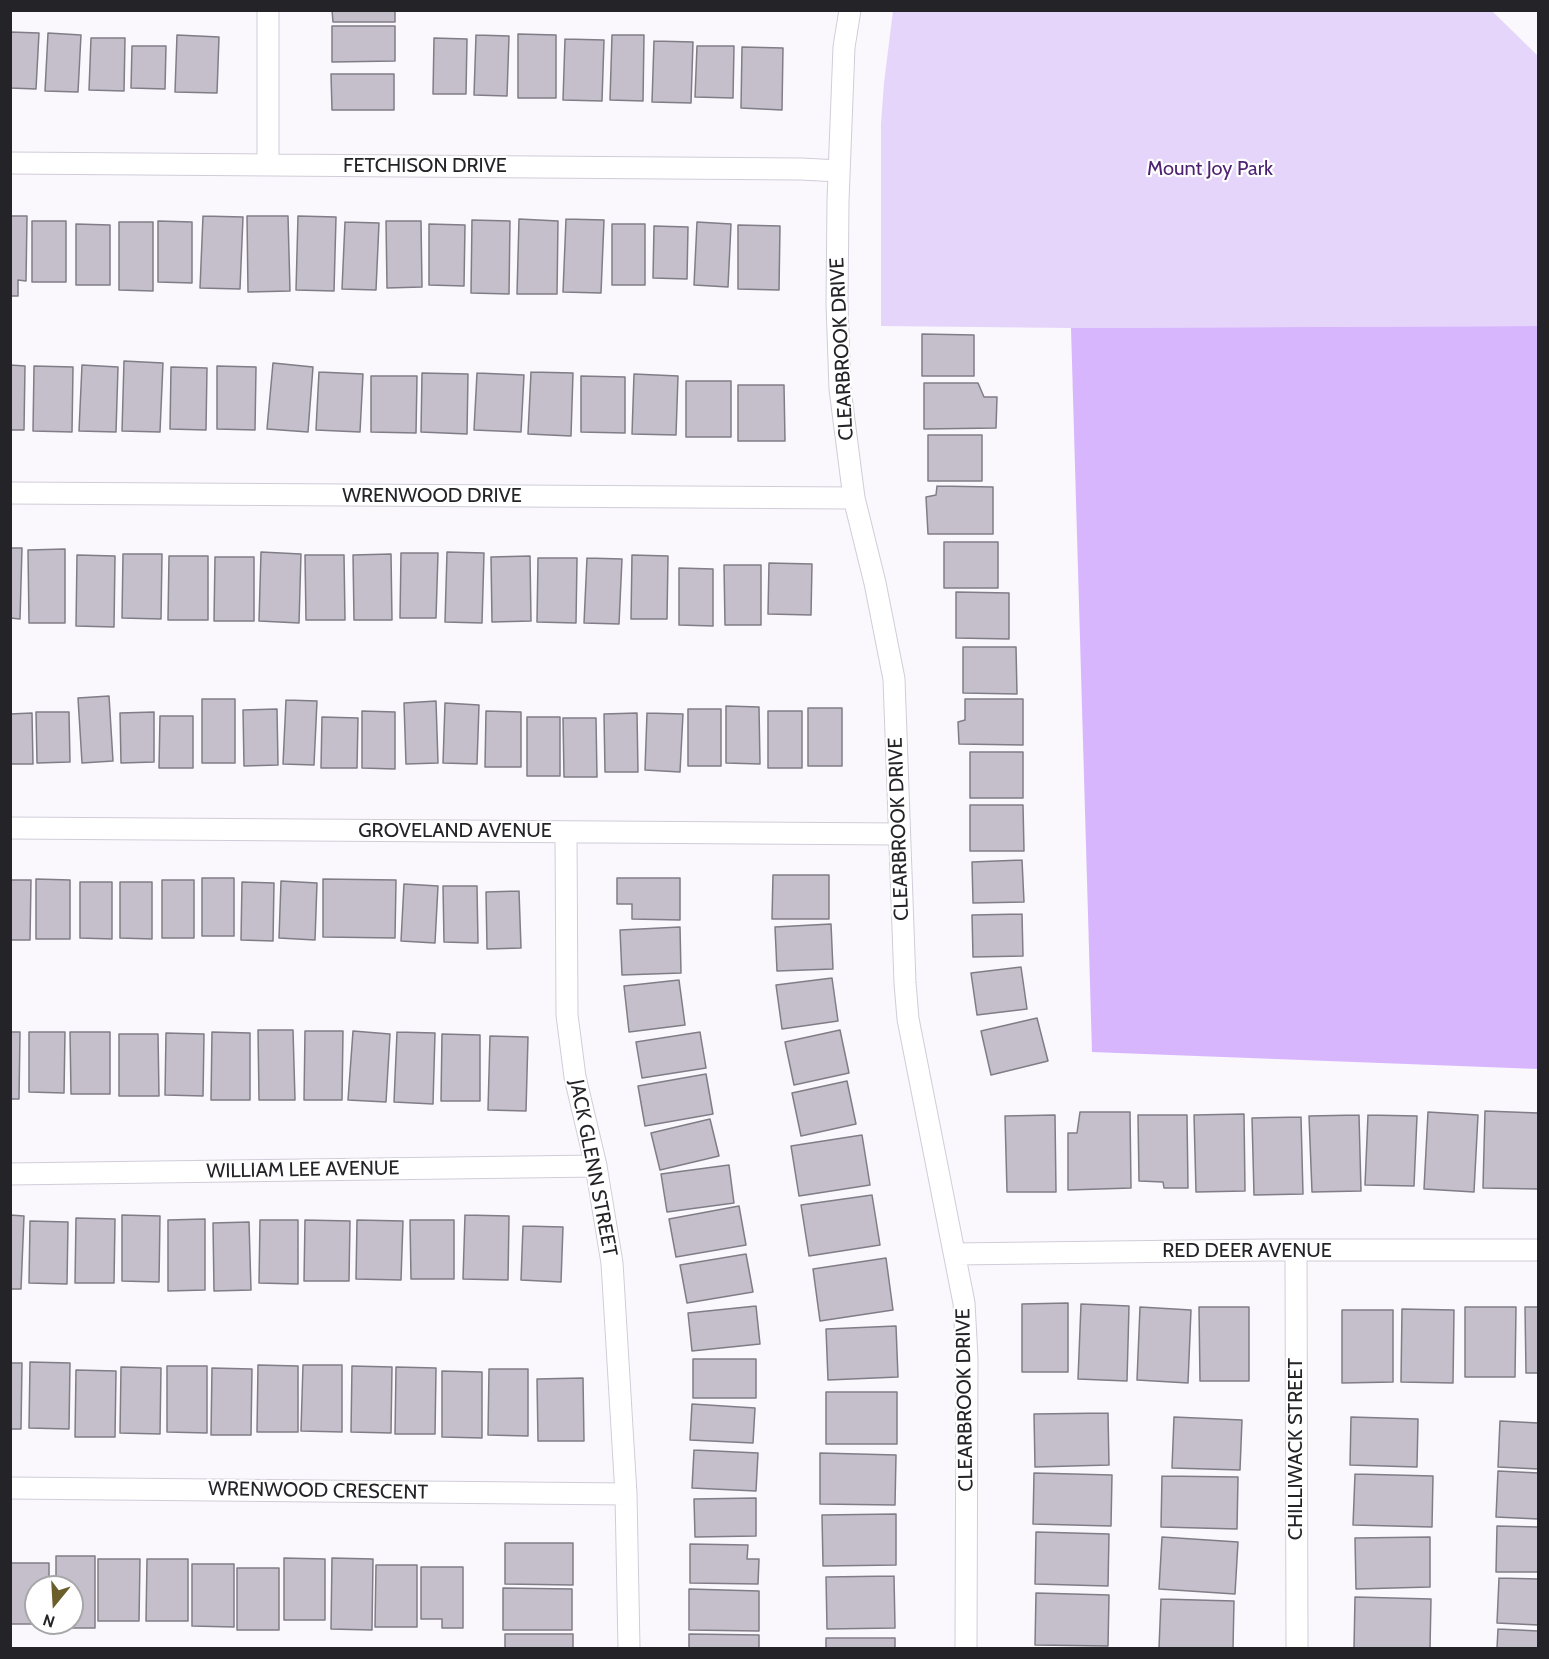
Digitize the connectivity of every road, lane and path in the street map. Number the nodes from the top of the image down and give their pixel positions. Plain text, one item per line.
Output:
1 (267, 10) edge
2 (850, 10) edge
3 (10, 163) edge
4 (268, 165) junction
5 (839, 171) junction
6 (10, 493) edge
7 (854, 498) junction
8 (10, 828) edge
9 (566, 832) junction
10 (899, 834) junction
11 (596, 1166) junction
12 (10, 1174) edge
13 (1296, 1250) junction
14 (1539, 1250) edge
15 (955, 1254) junction
16 (10, 1488) edge
17 (626, 1494) junction
18 (629, 1648) edge
19 (966, 1648) edge
20 (1297, 1648) edge

1 - 4 street
2 - 5 street, CLEARBROOK DRIVE
3 - 4 street, FETCHISON DRIVE
4 - 5 street, FETCHISON DRIVE
5 - 7 street, CLEARBROOK DRIVE
6 - 7 street, WRENWOOD DRIVE
7 - 10 street, CLEARBROOK DRIVE
8 - 9 street, GROVELAND AVENUE
9 - 10 street, GROVELAND AVENUE
9 - 11 street, JACK GLENN STREET
10 - 15 street, CLEARBROOK DRIVE
11 - 12 street, WILLIAM LEE AVENUE
11 - 17 street, JACK GLENN STREET
13 - 14 street, RED DEER AVENUE
13 - 15 street, RED DEER AVENUE
13 - 20 street, CHILLIWACK STREET
15 - 19 street, CLEARBROOK DRIVE
16 - 17 street, WRENWOOD CRESCENT
17 - 18 street, JACK GLENN STREET

